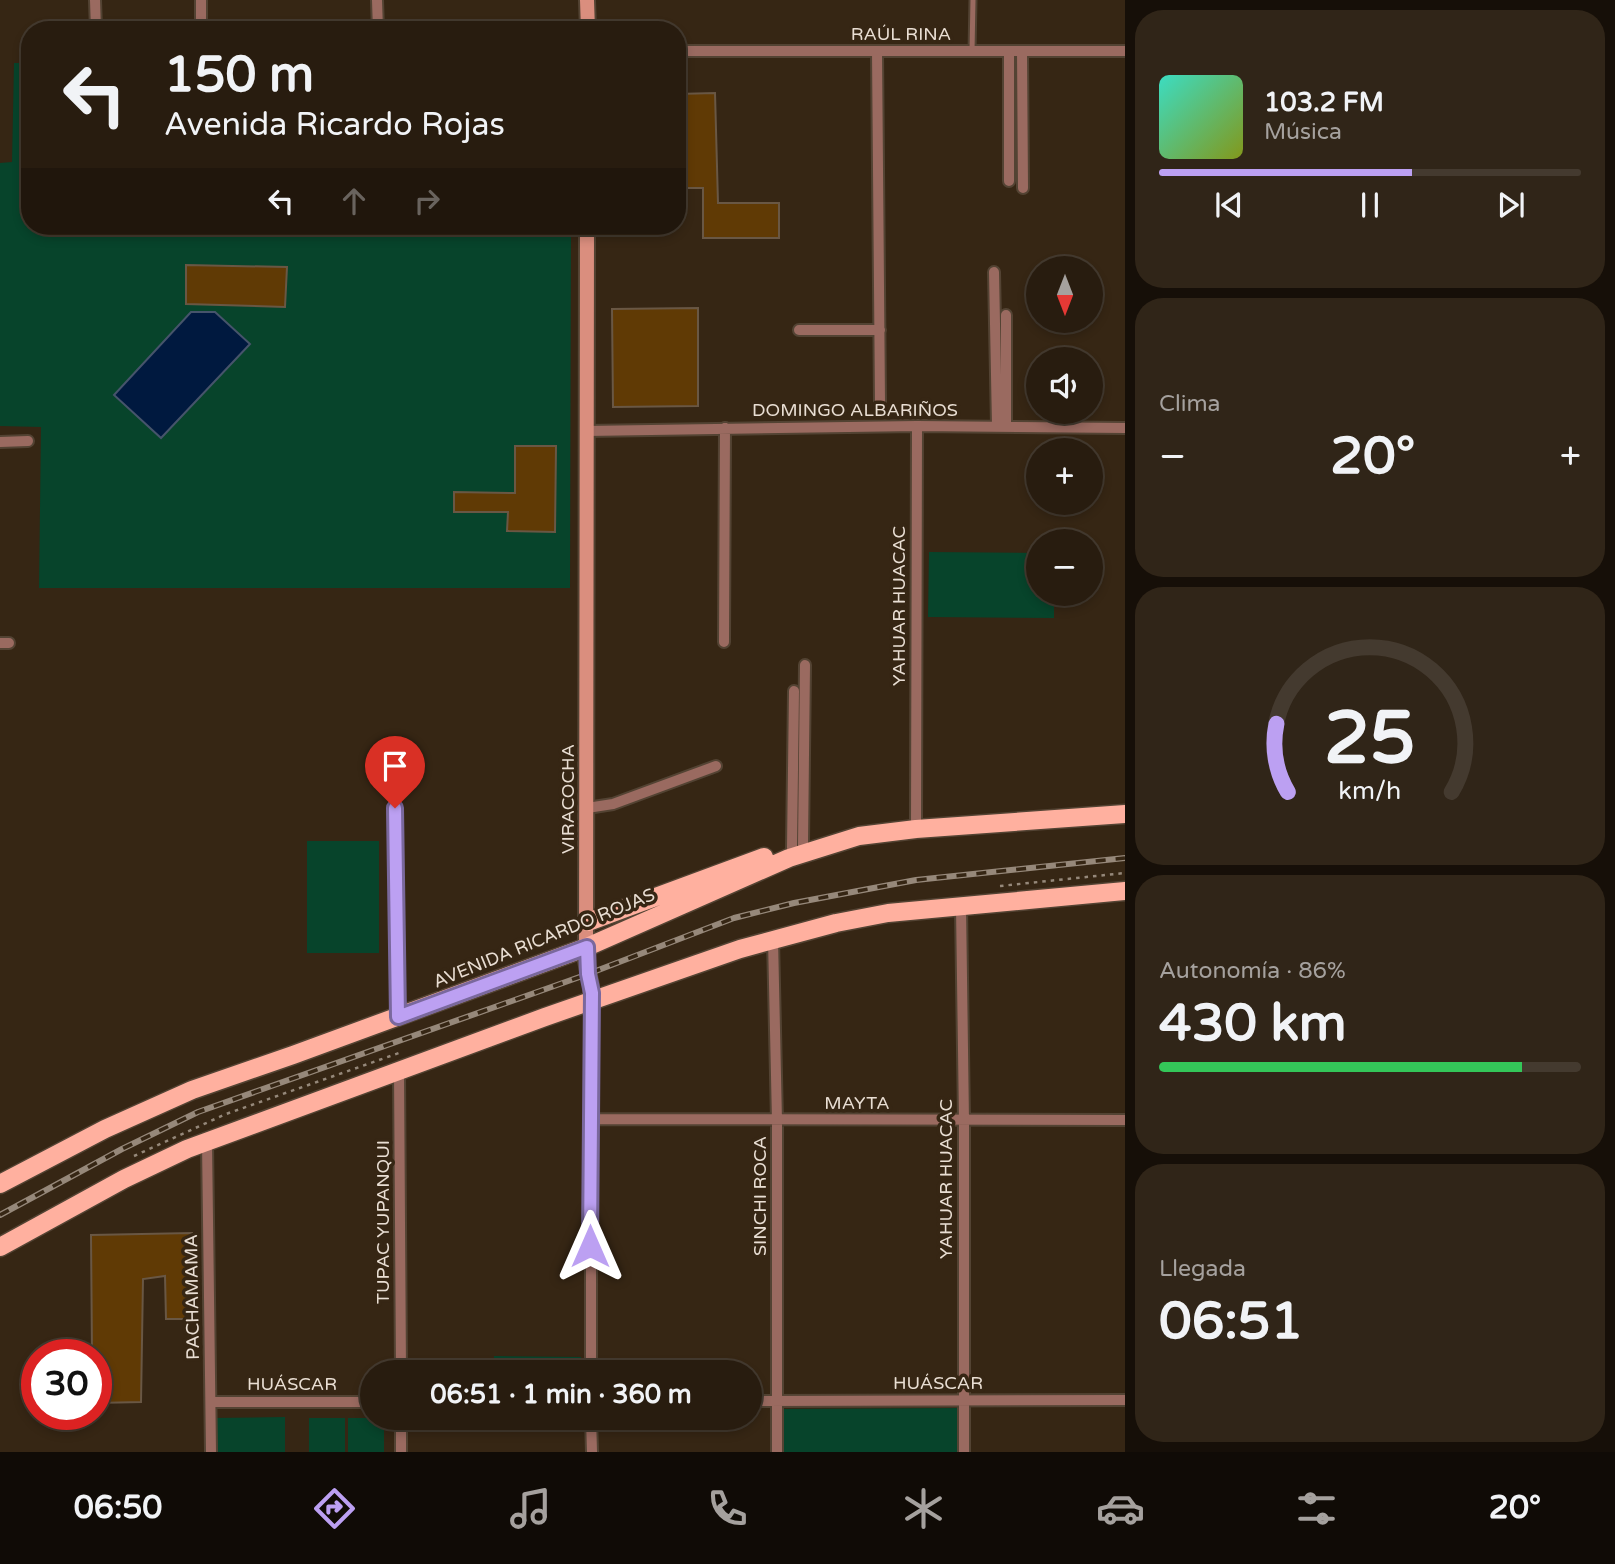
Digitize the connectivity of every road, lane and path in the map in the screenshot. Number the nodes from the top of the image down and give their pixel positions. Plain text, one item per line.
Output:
1 (95, 0) edge
2 (201, 0) edge
3 (377, 0) edge
4 (587, 0) edge
5 (973, 0) edge
6 (96, 21) edge
7 (201, 21) edge
8 (378, 21) edge
9 (588, 21) edge
10 (686, 51) edge
11 (877, 51) junction
12 (972, 51) junction
13 (1009, 51) junction
14 (1022, 51) junction
15 (1125, 51) edge
16 (1009, 181) dead end
17 (1023, 188) dead end
18 (587, 235) edge
19 (994, 272) dead end
20 (1006, 315) dead end
21 (799, 330) dead end
22 (880, 330) junction
23 (880, 403) dead end
24 (918, 426) junction
25 (1001, 426) junction
26 (725, 428) junction
27 (1125, 428) edge
28 (586, 431) junction
29 (0, 442) edge
30 (29, 442) dead end
31 (724, 642) dead end
32 (805, 665) dead end
33 (794, 691) dead end
34 (716, 766) dead end
35 (395, 808) dead end
36 (587, 808) junction
37 (1125, 814) edge
38 (916, 829) junction
39 (859, 836) junction
40 (797, 846) junction
41 (1125, 873) edge
42 (1069, 878) dead end
43 (1125, 891) edge
44 (961, 906) junction
45 (588, 922) junction
46 (773, 939) junction
47 (587, 947) junction
48 (591, 1001) junction
49 (398, 1017) junction
50 (399, 1071) junction
51 (590, 1119) junction
52 (1125, 1119) edge
53 (777, 1121) junction
54 (964, 1121) junction
55 (207, 1142) junction
56 (0, 1184) edge
57 (0, 1247) edge
58 (401, 1360) edge
59 (591, 1360) edge
60 (762, 1401) edge
61 (778, 1401) junction
62 (964, 1401) junction
63 (1125, 1401) edge
64 (212, 1402) junction
65 (360, 1402) edge
66 (401, 1430) edge
67 (592, 1430) edge
68 (211, 1452) edge
69 (401, 1452) edge
70 (592, 1452) edge
71 (777, 1452) edge
72 (964, 1452) edge

1 - 6 street
2 - 7 street
3 - 8 street
4 - 9 main road
5 - 12 lane
10 - 11 street, RAÚL RINA
11 - 12 street, RAÚL RINA
11 - 22 street
12 - 13 street, RAÚL RINA
13 - 14 street, RAÚL RINA
13 - 16 street
14 - 15 street, RAÚL RINA
14 - 17 street
18 - 28 main road, VIRACOCHA
19 - 25 street
20 - 25 street
21 - 22 street
22 - 23 street
24 - 25 street, DOMINGO ALBARIÑOS
24 - 26 street, DOMINGO ALBARIÑOS
24 - 38 street, YAHUAR HUACAC
25 - 27 street, DOMINGO ALBARIÑOS
26 - 28 street, DOMINGO ALBARIÑOS
26 - 31 street
28 - 36 main road, VIRACOCHA
29 - 30 street
32 - 40 street
33 - 40 street
34 - 36 street
35 - 49 street
36 - 45 main road, VIRACOCHA
37 - 38 main road, AVENIDA RICARDO ROJAS
38 - 39 main road, AVENIDA RICARDO ROJAS
39 - 40 main road
39 - 47 main road, AVENIDA RICARDO ROJAS
40 - 45 main road
41 - 42 path
43 - 44 main road
44 - 46 main road
44 - 54 street, YAHUAR HUACAC
45 - 47 main road, VIRACOCHA
46 - 48 main road
46 - 53 street, SINCHI ROCA
47 - 48 main road, VIRACOCHA
47 - 49 main road, AVENIDA RICARDO ROJAS
48 - 50 main road
48 - 51 street, VIRACOCHA
49 - 56 main road, AVENIDA RICARDO ROJAS
50 - 55 main road
50 - 58 street, TUPAC YUPANQUI
51 - 53 street, MAYTA
51 - 59 street, VIRACOCHA
52 - 54 street, MAYTA
53 - 54 street, MAYTA
53 - 61 street, SINCHI ROCA
54 - 62 street, YAHUAR HUACAC
55 - 57 main road
55 - 64 street, PACHAMAMA
60 - 61 street, HUÁSCAR
61 - 62 street, HUÁSCAR
61 - 71 street, SINCHI ROCA
62 - 63 street, HUÁSCAR
62 - 72 street, YAHUAR HUACAC
64 - 65 street, HUÁSCAR
64 - 68 street, PACHAMAMA
66 - 69 street
67 - 70 street

